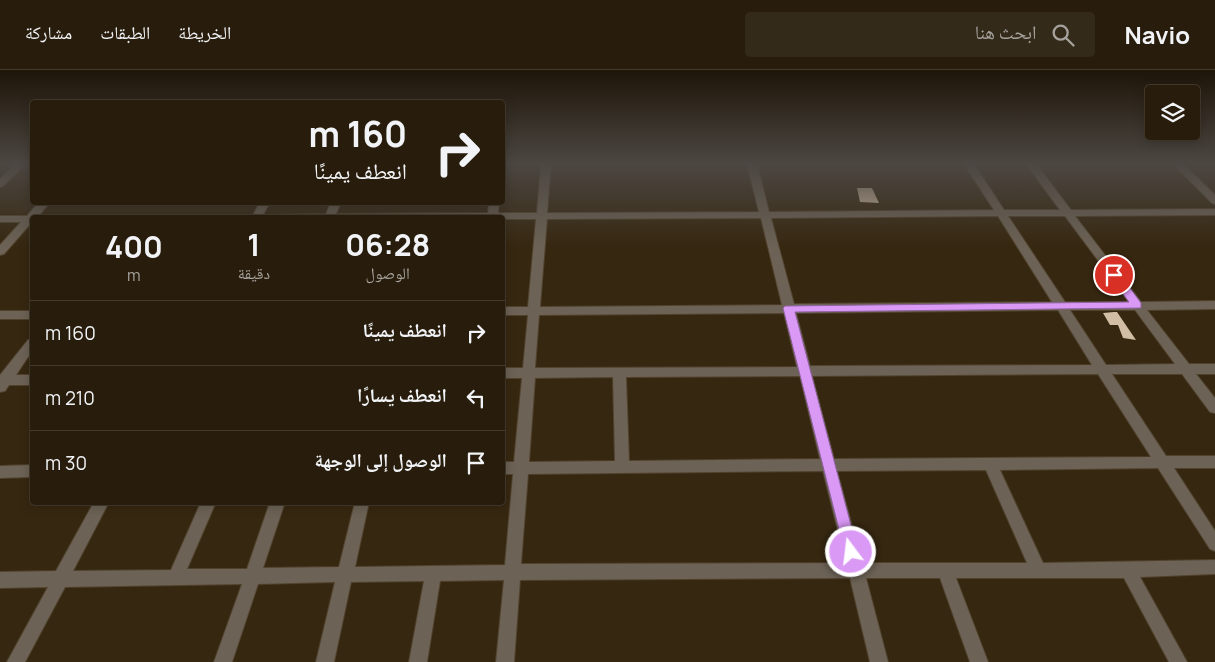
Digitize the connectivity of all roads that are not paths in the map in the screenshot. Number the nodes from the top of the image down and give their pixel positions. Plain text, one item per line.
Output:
1 (544, 192) edge
2 (759, 192) edge
3 (986, 192) edge
4 (1051, 192) edge
5 (1206, 192) edge
6 (1215, 201) edge
7 (43, 205) edge
8 (1215, 212) edge
9 (1000, 213) junction
10 (1067, 213) junction
11 (765, 214) junction
12 (34, 215) edge
13 (542, 216) junction
14 (505, 217) edge
15 (0, 219) edge
16 (30, 219) edge
17 (30, 220) edge
18 (0, 252) edge
19 (1215, 305) edge
20 (1062, 306) junction
21 (1138, 306) junction
22 (789, 308) junction
23 (534, 310) junction
24 (505, 311) edge
25 (0, 315) edge
26 (30, 315) edge
27 (30, 346) edge
28 (1103, 369) junction
29 (1186, 369) junction
30 (1215, 369) edge
31 (805, 371) junction
32 (619, 372) junction
33 (505, 373) edge
34 (529, 373) junction
35 (30, 380) edge
36 (2, 382) edge
37 (1215, 408) edge
38 (1162, 462) junction
39 (1215, 462) edge
40 (990, 463) junction
41 (829, 465) junction
42 (622, 466) junction
43 (521, 467) junction
44 (505, 468) edge
45 (30, 471) edge
46 (0, 472) edge
47 (100, 505) edge
48 (208, 505) edge
49 (277, 505) edge
50 (361, 505) edge
51 (1215, 544) edge
52 (1215, 567) edge
53 (856, 570) junction
54 (945, 570) junction
55 (1038, 570) junction
56 (1128, 570) junction
57 (512, 572) junction
58 (433, 573) junction
59 (345, 575) junction
60 (253, 576) junction
61 (176, 577) junction
62 (61, 579) junction
63 (0, 580) edge
64 (16, 662) edge
65 (223, 662) edge
66 (325, 662) edge
67 (418, 662) edge
68 (504, 662) edge
69 (879, 662) edge
70 (979, 662) edge
71 (1178, 662) edge

1 - 13 street
2 - 11 street
3 - 9 street
4 - 10 street
5 - 6 street
7 - 12 street
8 - 10 street
9 - 10 street
9 - 11 street
9 - 20 street
10 - 21 street
11 - 13 street
11 - 22 street
13 - 14 street
13 - 23 street
15 - 16 street
17 - 18 street
19 - 21 street
20 - 21 street
20 - 22 street
20 - 28 street
21 - 29 street
22 - 23 street
22 - 31 street
23 - 24 street
23 - 34 street
25 - 26 street
27 - 36 street
28 - 29 street
28 - 31 street
28 - 38 street
29 - 30 street
29 - 37 street
31 - 32 street
31 - 41 street
32 - 34 street
32 - 42 street
33 - 34 street
34 - 43 street
35 - 36 street
38 - 39 street
38 - 40 street
38 - 51 street
40 - 41 street
40 - 55 street
41 - 42 street
41 - 53 street
42 - 43 street
43 - 44 street
43 - 57 street
45 - 46 street
47 - 62 street
48 - 61 street
49 - 60 street
50 - 59 street
52 - 56 street
53 - 54 street
53 - 57 street
53 - 69 street
54 - 55 street
54 - 70 street
55 - 56 street
56 - 71 street
57 - 58 street
57 - 68 street
58 - 59 street
58 - 67 street
59 - 60 street
59 - 66 street
60 - 61 street
60 - 65 street
61 - 62 street
62 - 63 street
62 - 64 street

